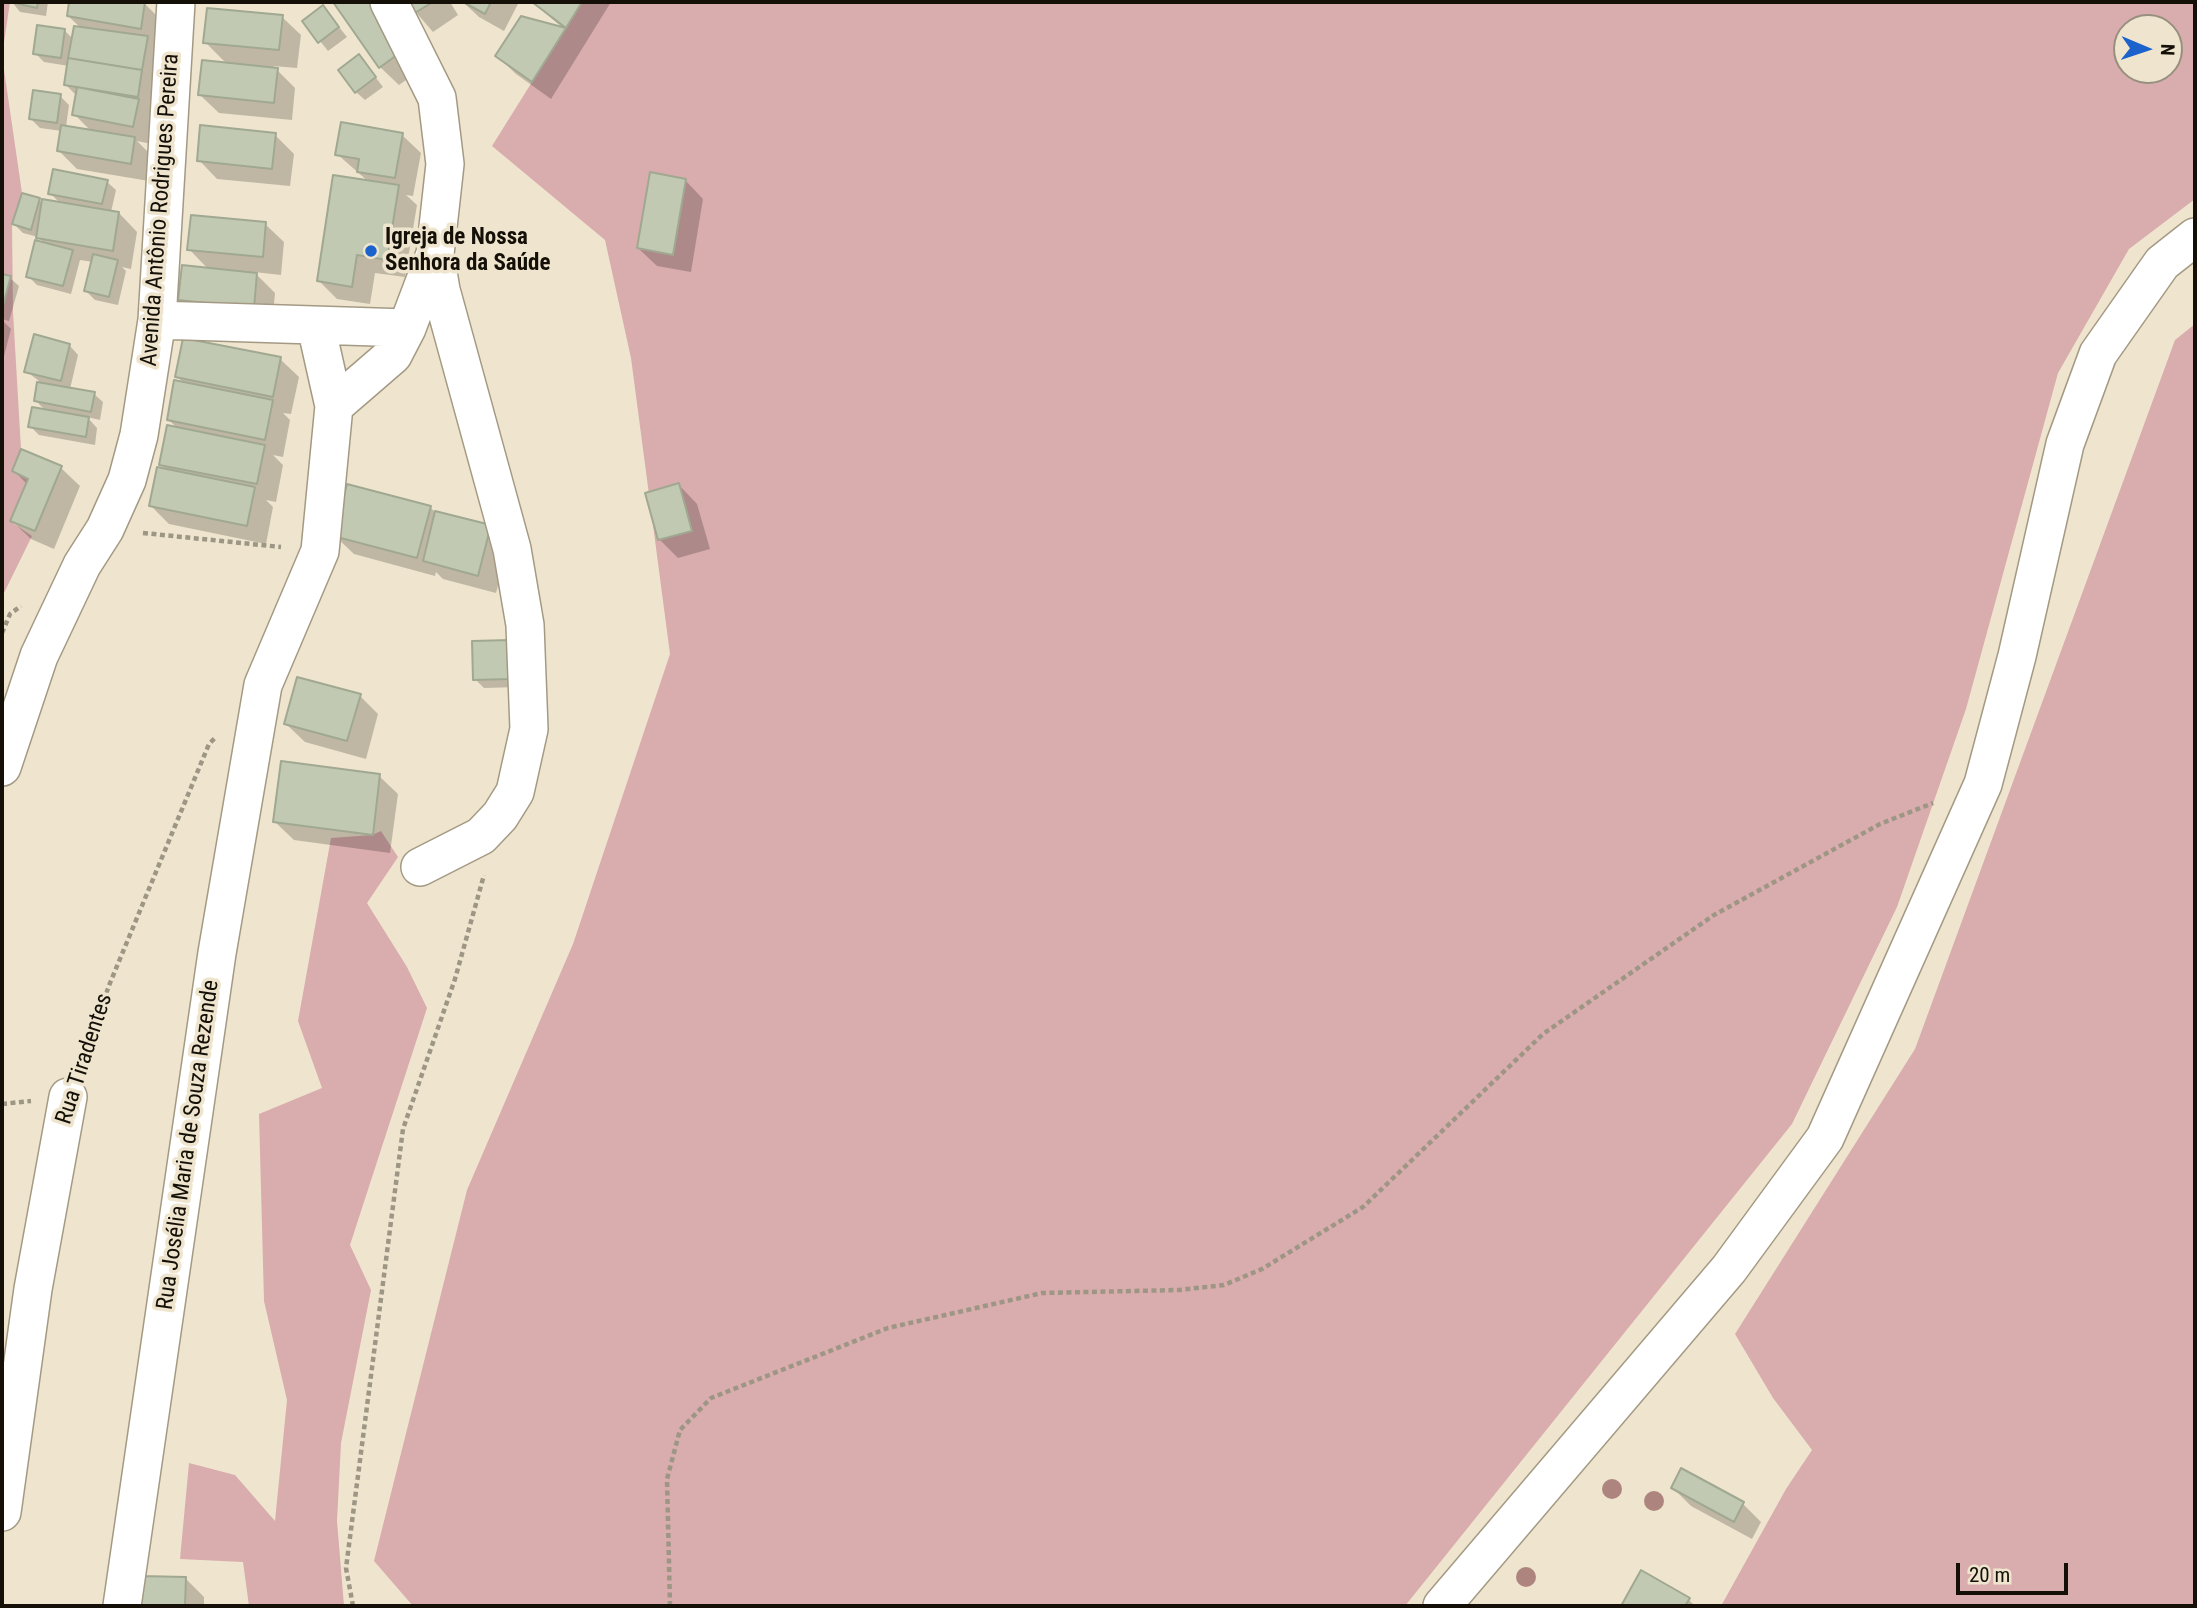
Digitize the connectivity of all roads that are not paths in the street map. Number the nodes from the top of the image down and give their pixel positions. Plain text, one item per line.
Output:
1 (176, 2) edge
2 (388, 2) edge
3 (2195, 237) edge
4 (435, 254) junction
5 (157, 320) junction
6 (316, 326) junction
7 (407, 328) junction
8 (334, 406) junction
9 (2, 767) edge
10 (420, 867) dead end
11 (68, 1097) road end
12 (2, 1511) edge
13 (122, 1606) edge
14 (1442, 1606) edge

1 - 5 street, Avenida Antônio Rodrigues Pereira
2 - 4 street
3 - 14 street
4 - 7 street
4 - 10 street
5 - 6 street
5 - 9 street, Avenida Antônio Rodrigues Pereira
6 - 7 street
6 - 8 street, Rua Josélia Maria de Souza Rezende
7 - 8 street
8 - 13 street, Rua Josélia Maria de Souza Rezende
11 - 12 street, Rua Tiradentes

